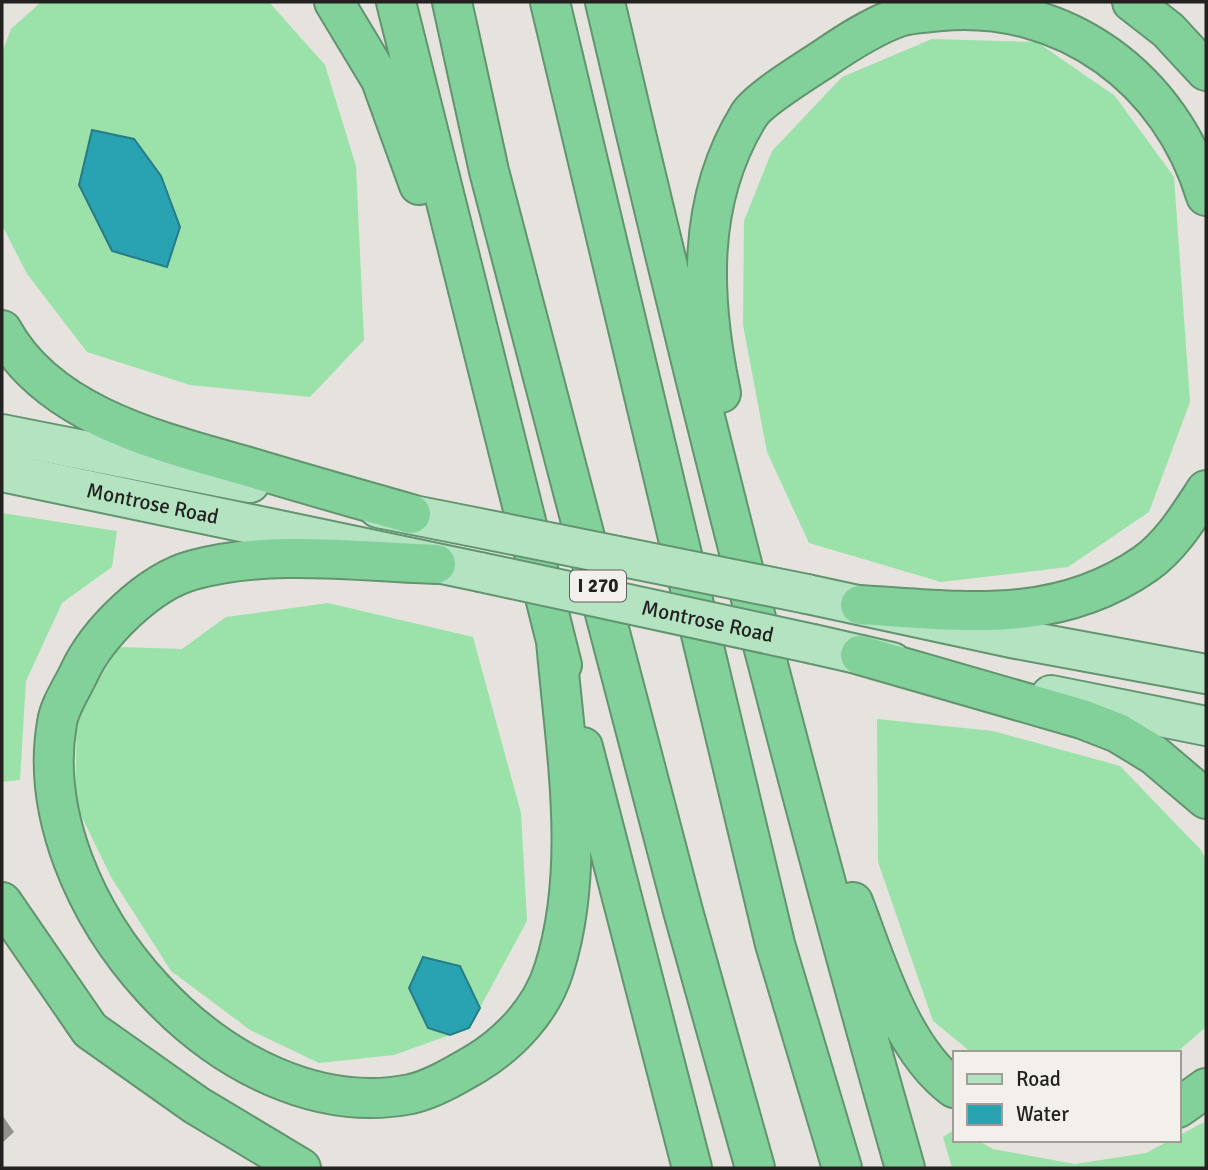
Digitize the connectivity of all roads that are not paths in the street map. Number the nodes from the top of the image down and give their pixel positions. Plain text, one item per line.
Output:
1 (334, 2) edge
2 (396, 2) edge
3 (452, 2) edge
4 (550, 2) edge
5 (605, 2) edge
6 (1132, 2) edge
7 (1206, 71) edge
8 (1206, 197) edge
9 (471, 302) junction
10 (2, 330) edge
11 (2, 434) edge
12 (2, 472) edge
13 (1206, 490) edge
14 (411, 514) junction
15 (736, 540) junction
16 (436, 564) junction
17 (860, 606) junction
18 (556, 641) junction
19 (860, 655) junction
20 (1206, 674) edge
21 (780, 712) junction
22 (1206, 726) edge
23 (1206, 799) edge
24 (2, 902) edge
25 (953, 1087) edge
26 (1206, 1088) edge
27 (1180, 1107) edge
28 (301, 1168) edge
29 (692, 1168) edge
30 (755, 1168) edge
31 (842, 1168) edge
32 (905, 1168) edge

1 - 9 highway
2 - 9 highway, I 270
3 - 30 highway, I 270
4 - 31 highway
5 - 15 highway
6 - 7 highway
8 - 15 highway
9 - 18 highway, I 270
10 - 14 highway
11 - 14 main road, Montrose Road
12 - 16 main road, Montrose Road
13 - 17 highway
14 - 17 main road, Montrose Road, bridge
15 - 21 highway
16 - 18 highway
16 - 19 main road, Montrose Road, bridge
17 - 20 main road, Montrose Road
18 - 29 highway, I 270
19 - 22 main road, Montrose Road
19 - 23 highway
21 - 25 highway
21 - 32 highway
24 - 28 highway
26 - 27 highway

